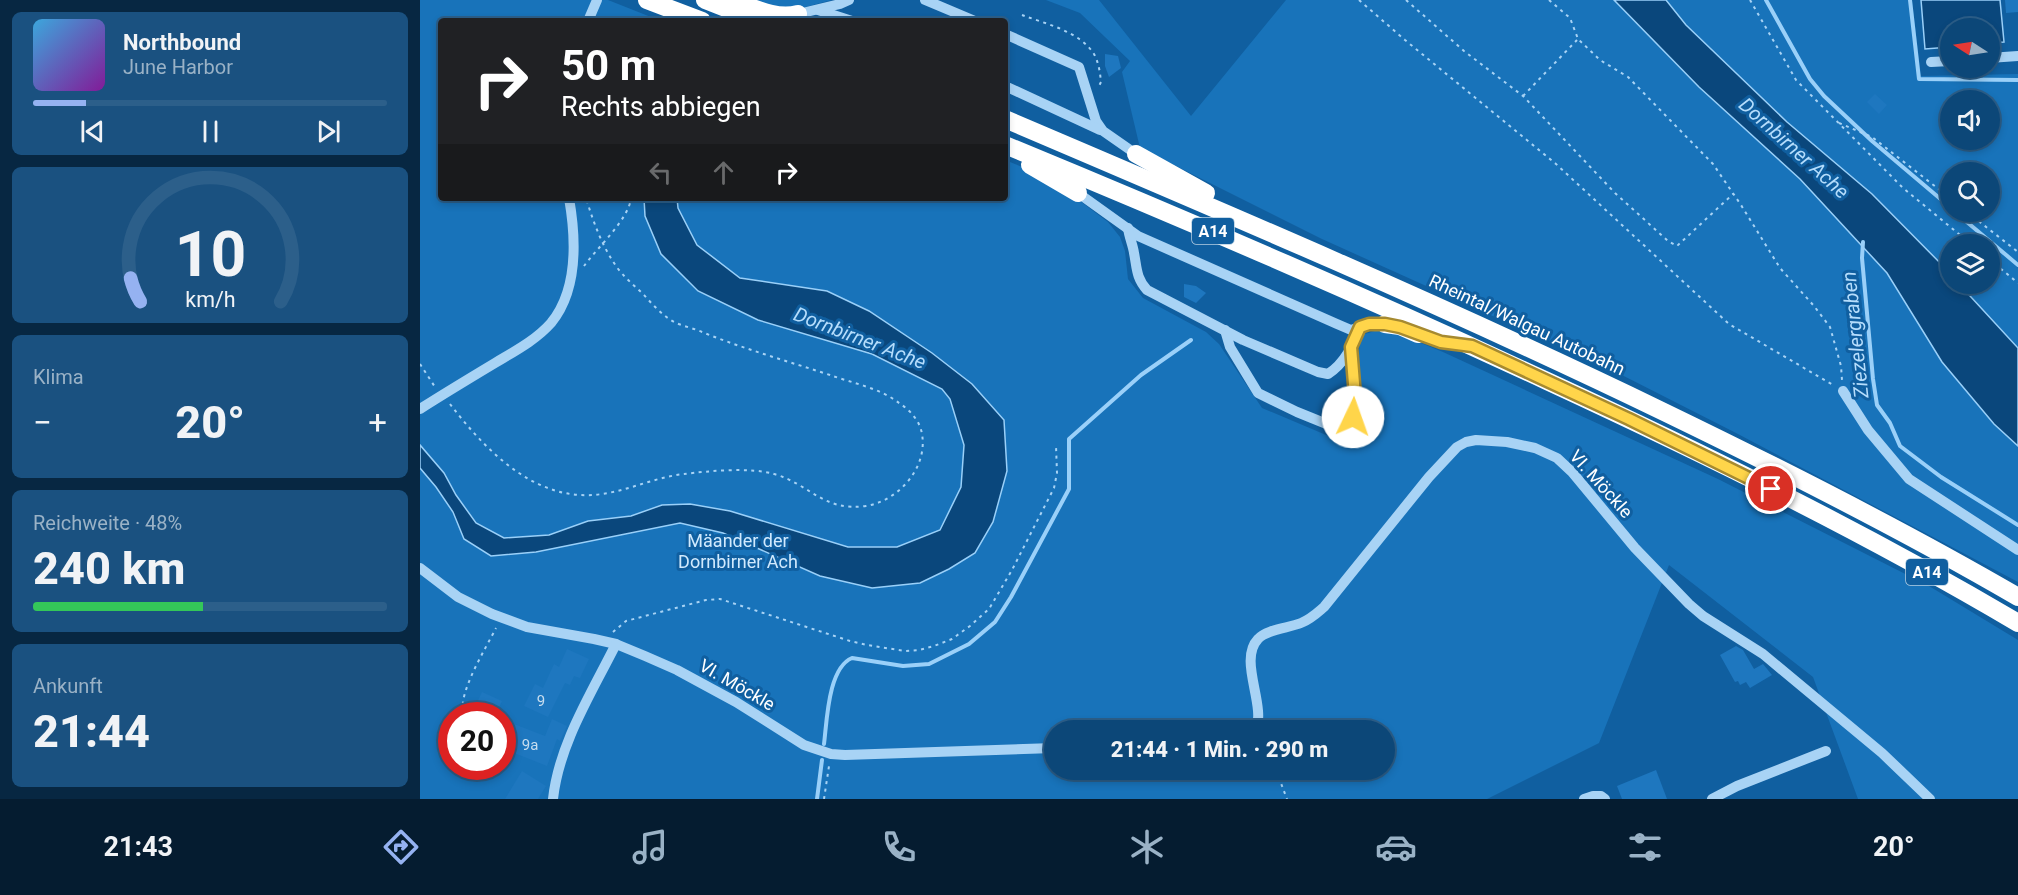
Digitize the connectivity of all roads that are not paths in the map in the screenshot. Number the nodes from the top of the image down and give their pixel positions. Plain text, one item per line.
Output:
1 (597, 0) edge
2 (647, 0) edge
3 (849, 0) edge
4 (925, 0) edge
5 (710, 1) edge
6 (736, 5) edge
7 (818, 10) junction
8 (798, 14) joint
9 (589, 18) edge
10 (694, 18) edge
11 (754, 18) edge
12 (843, 18) edge
13 (968, 18) edge
14 (1008, 35) edge
15 (2018, 56) edge
16 (2000, 57) edge
17 (1931, 62) dead end
18 (1940, 62) edge
19 (1008, 87) edge
20 (1008, 120) edge
21 (1103, 131) junction
22 (1008, 146) edge
23 (1008, 153) edge
24 (1136, 154) joint
25 (1078, 193) joint
26 (570, 201) edge
27 (1246, 221) junction
28 (1128, 228) junction
29 (1385, 324) joint
30 (1360, 327) junction
31 (1225, 330) junction
32 (1472, 346) junction
33 (1351, 347) junction
34 (1843, 391) road end
35 (420, 409) edge
36 (2018, 550) edge
37 (420, 568) edge
38 (2018, 597) edge
39 (2018, 623) edge
40 (611, 643) junction
41 (1258, 720) edge
42 (1044, 748) edge
43 (1826, 751) dead end
44 (553, 799) edge
45 (1584, 799) edge
46 (1605, 799) edge
47 (1712, 799) edge
48 (1930, 799) edge

1 - 9 street
2 - 10 highway, bridge
3 - 7 street
4 - 13 street
5 - 6 highway
6 - 8 highway
6 - 11 highway
7 - 8 street
7 - 12 street
14 - 21 street
15 - 16 street
17 - 18 street
19 - 21 street
20 - 27 highway, Rheintal/Walgau Autobahn / A14
21 - 24 street
22 - 32 highway, A14
23 - 25 highway
24 - 27 highway
25 - 28 street
26 - 35 street
27 - 38 highway, Rheintal/Walgau Autobahn / A14
28 - 30 street
28 - 31 street
29 - 30 street
29 - 32 highway
30 - 33 street
31 - 33 street
31 - 33 street
32 - 39 highway, A14
34 - 36 street
37 - 40 street, VI. Möckle
40 - 42 street, VI. Möckle
40 - 44 street
41 - 48 street, VI. Möckle
43 - 47 street
45 - 46 street

